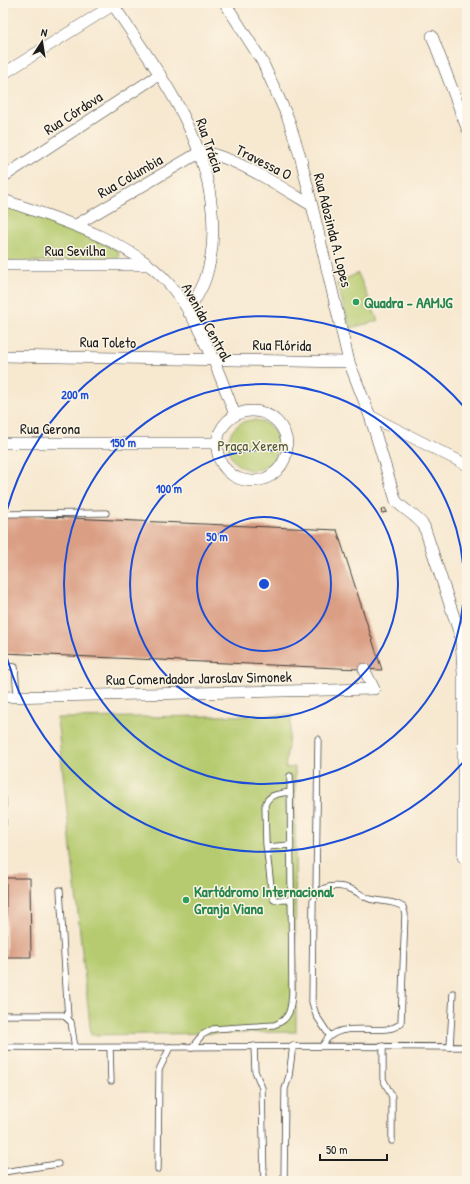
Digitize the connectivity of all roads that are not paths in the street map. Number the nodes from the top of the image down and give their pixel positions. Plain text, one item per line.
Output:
1 (225, 3) edge
2 (113, 4) edge
3 (432, 36) dead end
4 (3, 74) edge
5 (160, 74) junction
6 (467, 128) edge
7 (200, 152) junction
8 (3, 177) edge
9 (3, 200) edge
10 (311, 205) junction
11 (76, 225) junction
12 (148, 265) junction
13 (3, 266) edge
14 (188, 312) junction
15 (3, 356) edge
16 (213, 358) junction
17 (349, 362) junction
18 (235, 415) junction
19 (370, 416) junction
20 (3, 443) edge
21 (217, 443) junction
22 (466, 465) edge
23 (106, 513) dead end
24 (3, 514) edge
25 (3, 666) edge
26 (364, 669) dead end
27 (3, 697) edge
28 (17, 697) junction
29 (465, 710) edge
30 (318, 739) dead end
31 (290, 776) dead end
32 (290, 792) junction
33 (3, 800) edge
34 (3, 824) edge
35 (290, 846) junction
36 (267, 847) junction
37 (463, 857) dead end
38 (60, 890) dead end
39 (316, 894) junction
40 (290, 900) junction
41 (453, 993) dead end
42 (3, 1015) edge
43 (68, 1018) junction
44 (329, 1035) junction
45 (323, 1045) junction
46 (254, 1046) junction
47 (293, 1046) junction
48 (383, 1046) junction
49 (3, 1047) edge
50 (170, 1047) junction
51 (450, 1047) junction
52 (467, 1047) edge
53 (75, 1048) junction
54 (110, 1048) junction
55 (192, 1048) junction
56 (111, 1081) dead end
57 (392, 1141) dead end
58 (58, 1164) dead end
59 (158, 1169) dead end
60 (3, 1172) edge
61 (264, 1181) edge
62 (284, 1181) edge

1 - 10 street, Rua Adozinda A. Lopes
2 - 4 street
2 - 5 street, Rua Trácia
3 - 6 street
5 - 7 street, Rua Trácia
5 - 8 street, Rua Córdova
7 - 10 street, Travessa O
7 - 11 street, Rua Columbia
7 - 14 street, Rua Trácia
9 - 11 street, Avenida Central
10 - 17 street, Rua Adozinda A. Lopes
11 - 12 street, Avenida Central
12 - 13 street, Rua Sevilha
12 - 14 street, Avenida Central
14 - 16 street, Avenida Central
15 - 16 street, Rua Toleto
16 - 17 street, Rua Flórida
16 - 18 street, Avenida Central
17 - 19 street, Rua Adozinda A. Lopes
18 - 21 street
18 - 21 street
19 - 22 street
19 - 29 street, Rua Adozinda A. Lopes
20 - 21 street, Rua Gerona
23 - 24 lane
25 - 28 lane
26 - 28 street, Rua Comendador Jaroslav Simonek
27 - 28 street, Rua Comendador Jaroslav Simonek
29 - 37 street, Rua Adozinda A. Lopes
30 - 39 lane
31 - 32 lane
32 - 35 lane
32 - 36 lane
33 - 34 lane
35 - 36 lane
35 - 40 lane
36 - 40 lane
38 - 43 lane
39 - 44 lane
39 - 44 lane
40 - 55 lane
41 - 51 lane
42 - 43 lane
43 - 53 lane
44 - 45 lane
45 - 47 lane
45 - 48 lane
46 - 47 lane
46 - 55 lane
46 - 61 lane
47 - 62 lane
48 - 51 lane
48 - 57 lane
49 - 53 lane
50 - 54 lane
50 - 55 lane
50 - 59 lane
51 - 52 lane
53 - 54 lane
54 - 56 lane
58 - 60 lane

